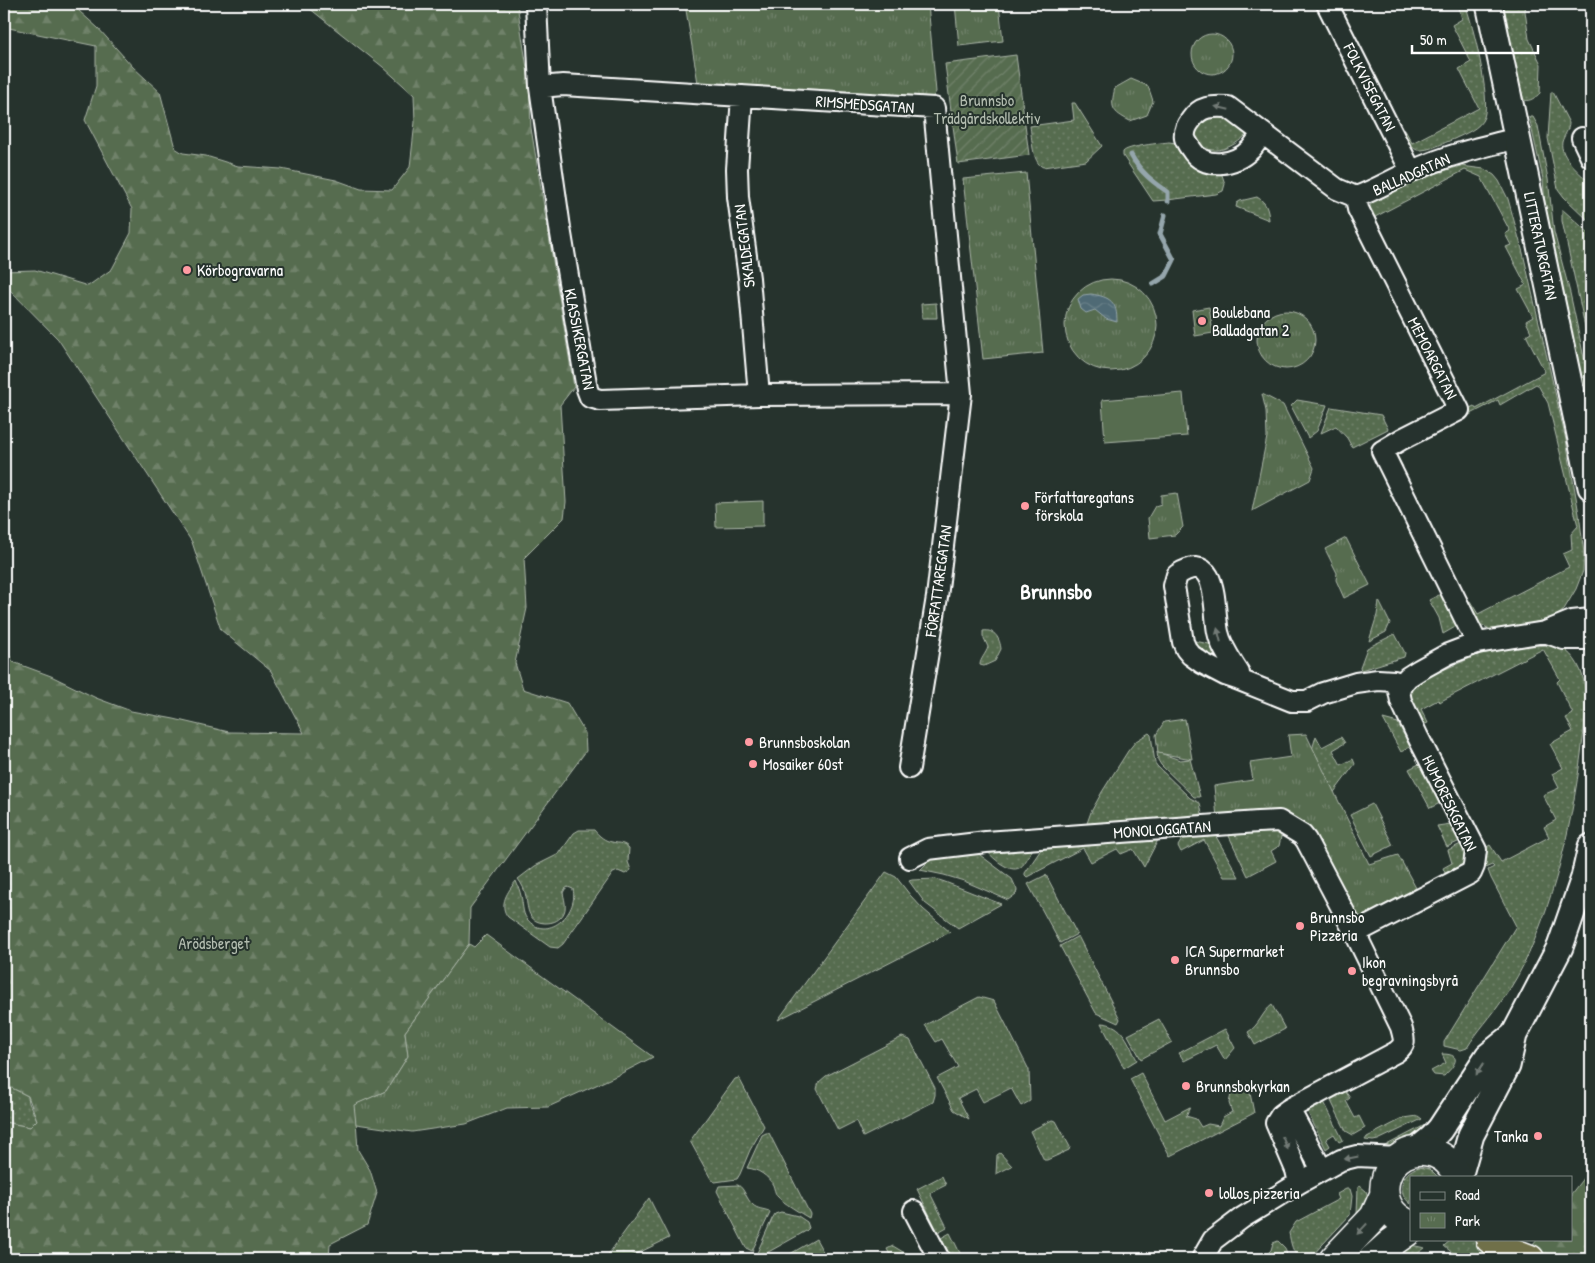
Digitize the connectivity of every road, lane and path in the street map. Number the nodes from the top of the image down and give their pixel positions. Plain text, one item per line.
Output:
1 (536, 4) edge
2 (1327, 4) edge
3 (1490, 4) edge
4 (540, 86) junction
5 (742, 96) junction
6 (1263, 133) dead end
7 (1518, 138) junction
8 (1582, 138) dead end
9 (1591, 157) edge
10 (1411, 171) junction
11 (1356, 197) junction
12 (961, 394) junction
13 (759, 396) junction
14 (1591, 487) edge
15 (1591, 619) edge
16 (1545, 632) junction
17 (1591, 639) edge
18 (1477, 643) junction
19 (1237, 678) junction
20 (1402, 684) junction
21 (909, 768) dead end
22 (1591, 847) edge
23 (910, 858) dead end
24 (1355, 933) junction
25 (1514, 1035) junction
26 (1290, 1109) junction
27 (1407, 1155) junction
28 (1322, 1170) junction
29 (1458, 1176) edge
30 (1459, 1176) edge
31 (1299, 1183) junction
32 (1384, 1195) junction
33 (914, 1211) dead end
34 (1410, 1226) edge
35 (1410, 1228) edge
36 (1492, 1240) edge
37 (939, 1259) edge
38 (1202, 1259) edge
39 (1334, 1259) edge
40 (1373, 1259) edge
41 (1530, 1259) edge

1 - 4 street, KLASSIKERGATAN
2 - 10 street, FOLKVISEGATAN
3 - 7 street, LITTERATURGATAN
4 - 5 street, RIMSMEDSGATAN
4 - 13 street, KLASSIKERGATAN
5 - 12 street, RIMSMEDSGATAN
5 - 13 street, SKALDEGATAN
6 - 11 street, BALLADGATAN
7 - 10 street, BALLADGATAN
7 - 14 street, LITTERATURGATAN
8 - 9 street
10 - 11 street, BALLADGATAN
11 - 18 street, MEMOARGATAN
12 - 13 street, KLASSIKERGATAN
12 - 21 street, FÖRFATTAREGATAN
15 - 16 street
16 - 17 street
16 - 18 street
18 - 20 street
19 -> 19 street
19 - 20 street
20 - 24 street, HUMORESKGATAN
22 - 25 street
23 - 24 street, MONOLOGGATAN
24 - 26 street
25 -> 27 street
25 - 30 street
26 - 28 street
26 -> 31 street
27 -> 28 street
27 - 29 main road
27 - 32 main road
28 - 31 street
31 - 38 street
32 - 34 main road
32 -> 39 main road
33 - 37 street
35 - 40 main road
36 - 41 highway

